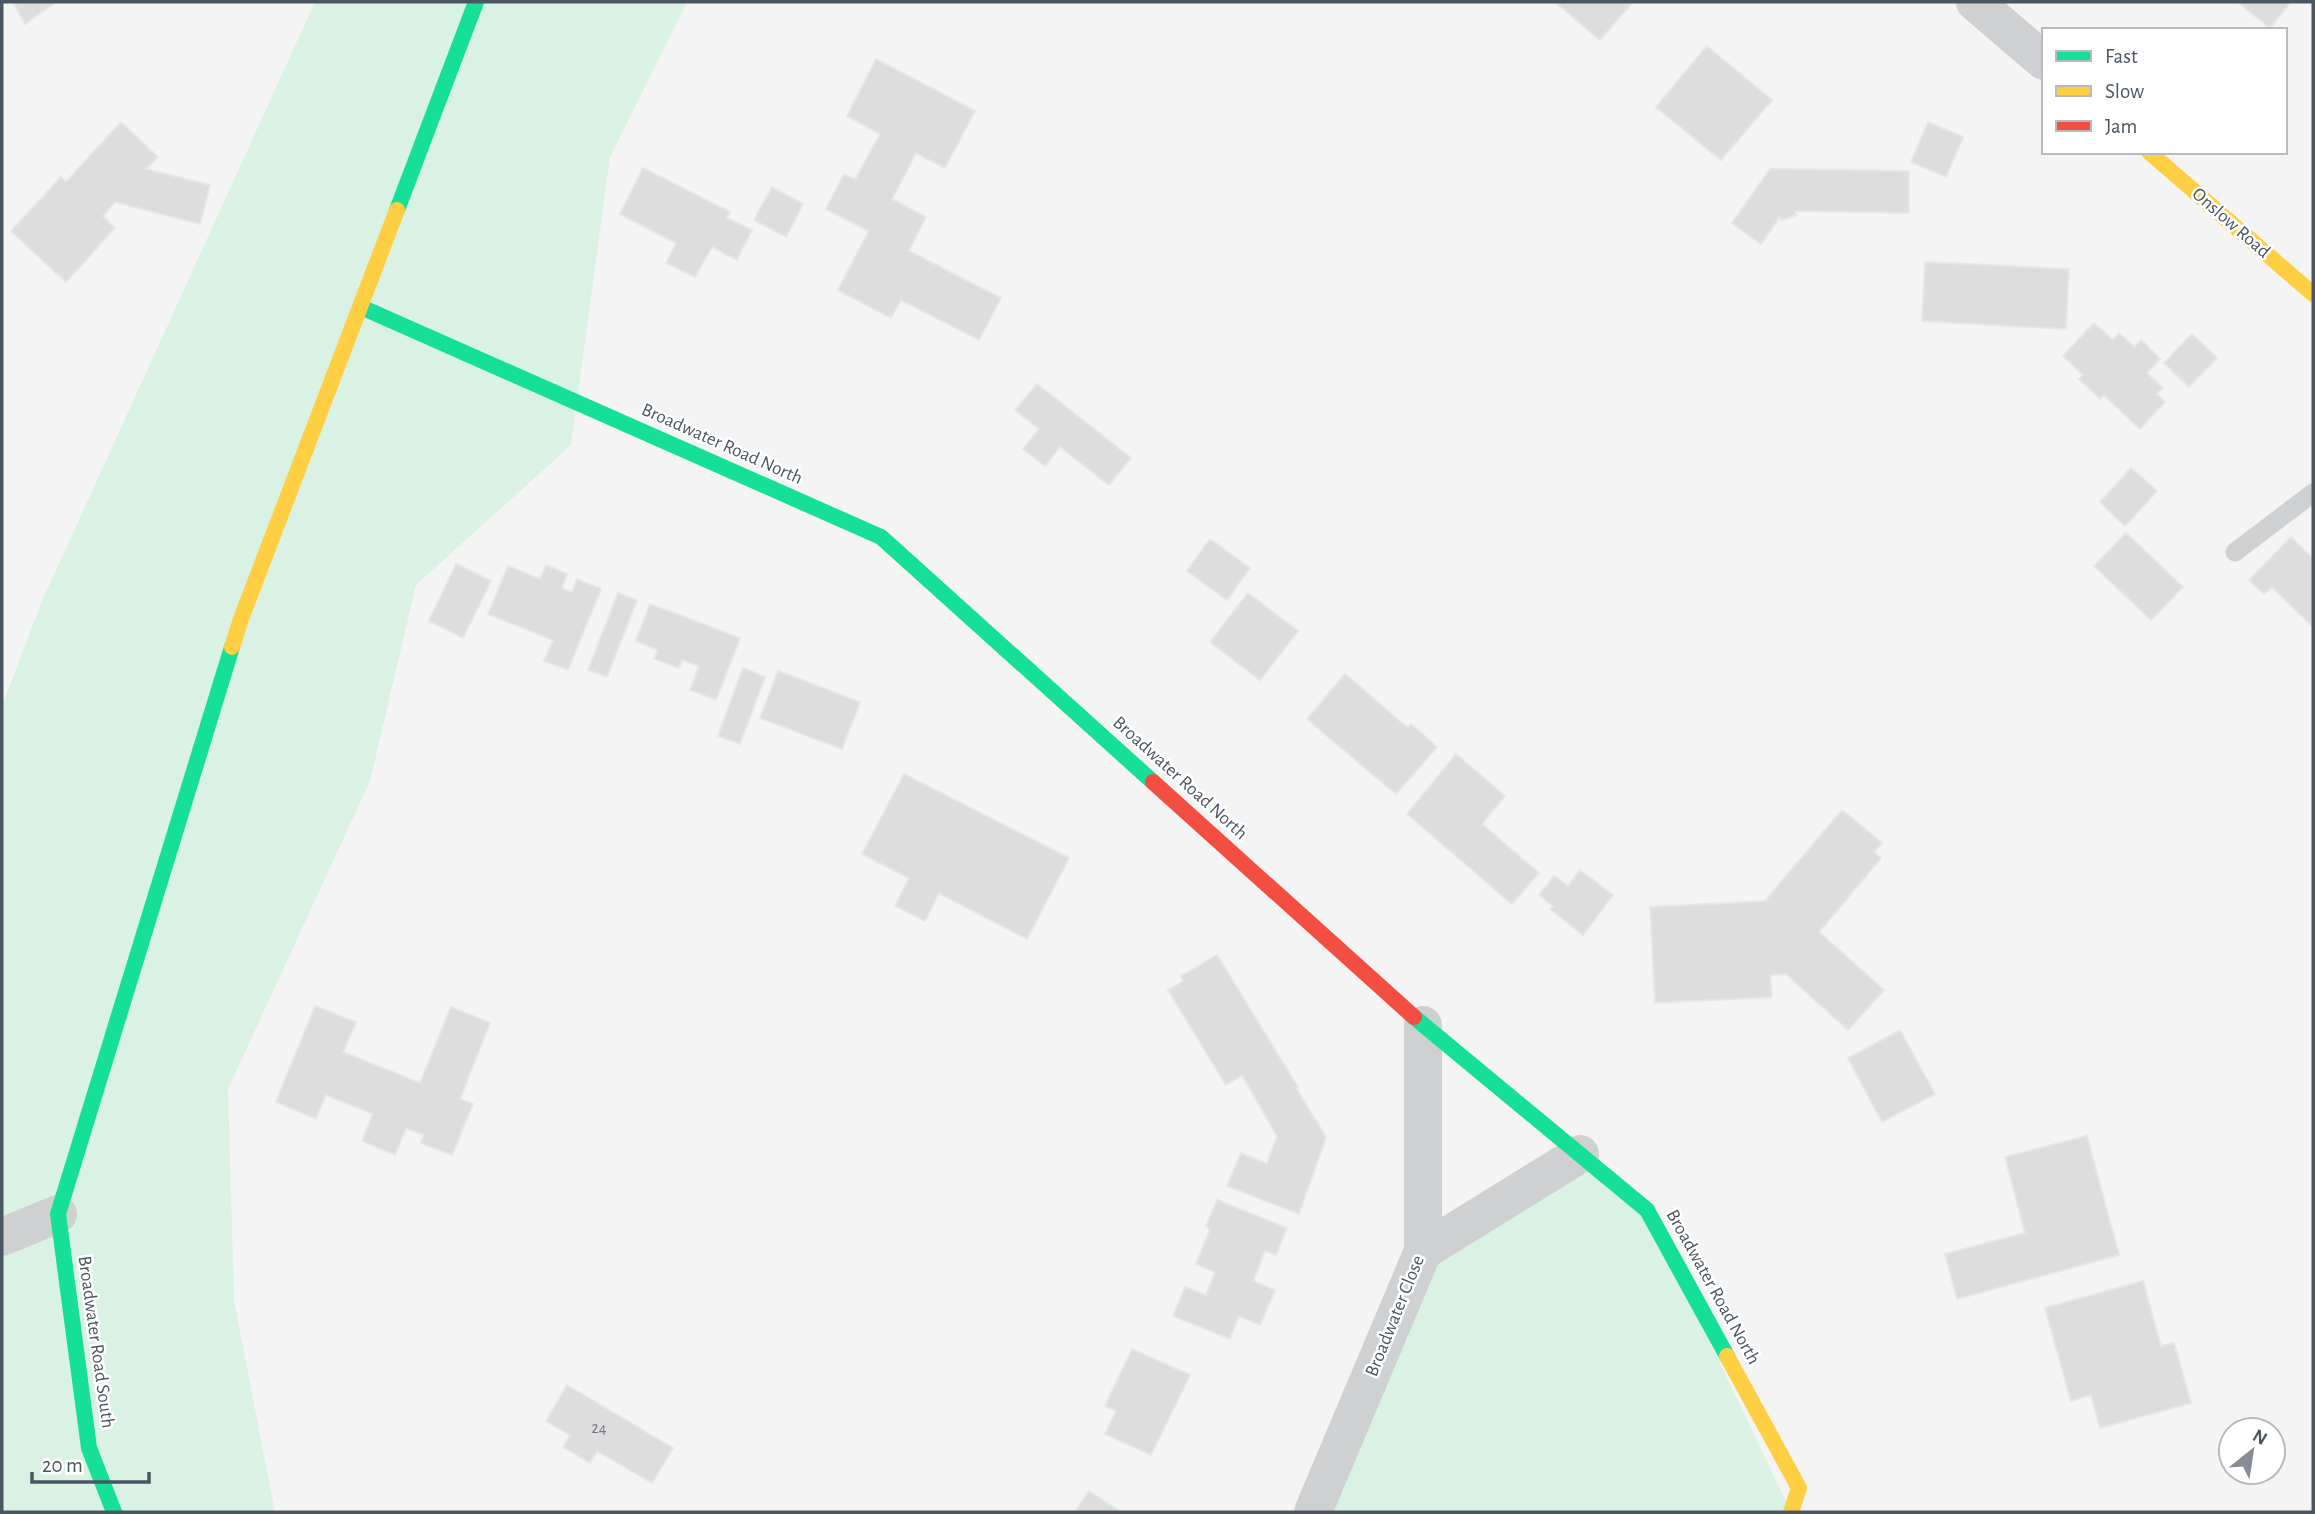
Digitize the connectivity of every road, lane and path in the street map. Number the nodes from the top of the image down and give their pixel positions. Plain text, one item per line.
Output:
1 (475, 2) edge
2 (1975, 2) edge
3 (2042, 59) edge
4 (2151, 154) edge
5 (2313, 295) edge
6 (361, 307) junction
7 (2313, 493) edge
8 (2235, 552) dead end
9 (1423, 1025) junction
10 (1580, 1154) junction
11 (58, 1214) junction
12 (2, 1237) edge
13 (1423, 1251) junction
14 (114, 1512) edge
15 (1313, 1512) edge
16 (1791, 1512) edge

1 - 6 street
2 - 3 street
4 - 5 street, Onslow Road
6 - 9 street, Broadwater Road North
6 - 11 street
7 - 8 lane
9 - 10 street, Broadwater Road North
9 - 13 street, Broadwater Close
10 - 13 street
10 - 16 street, Broadwater Road North
11 - 12 street
11 - 14 street, Broadwater Road South
13 - 15 street, Broadwater Close

